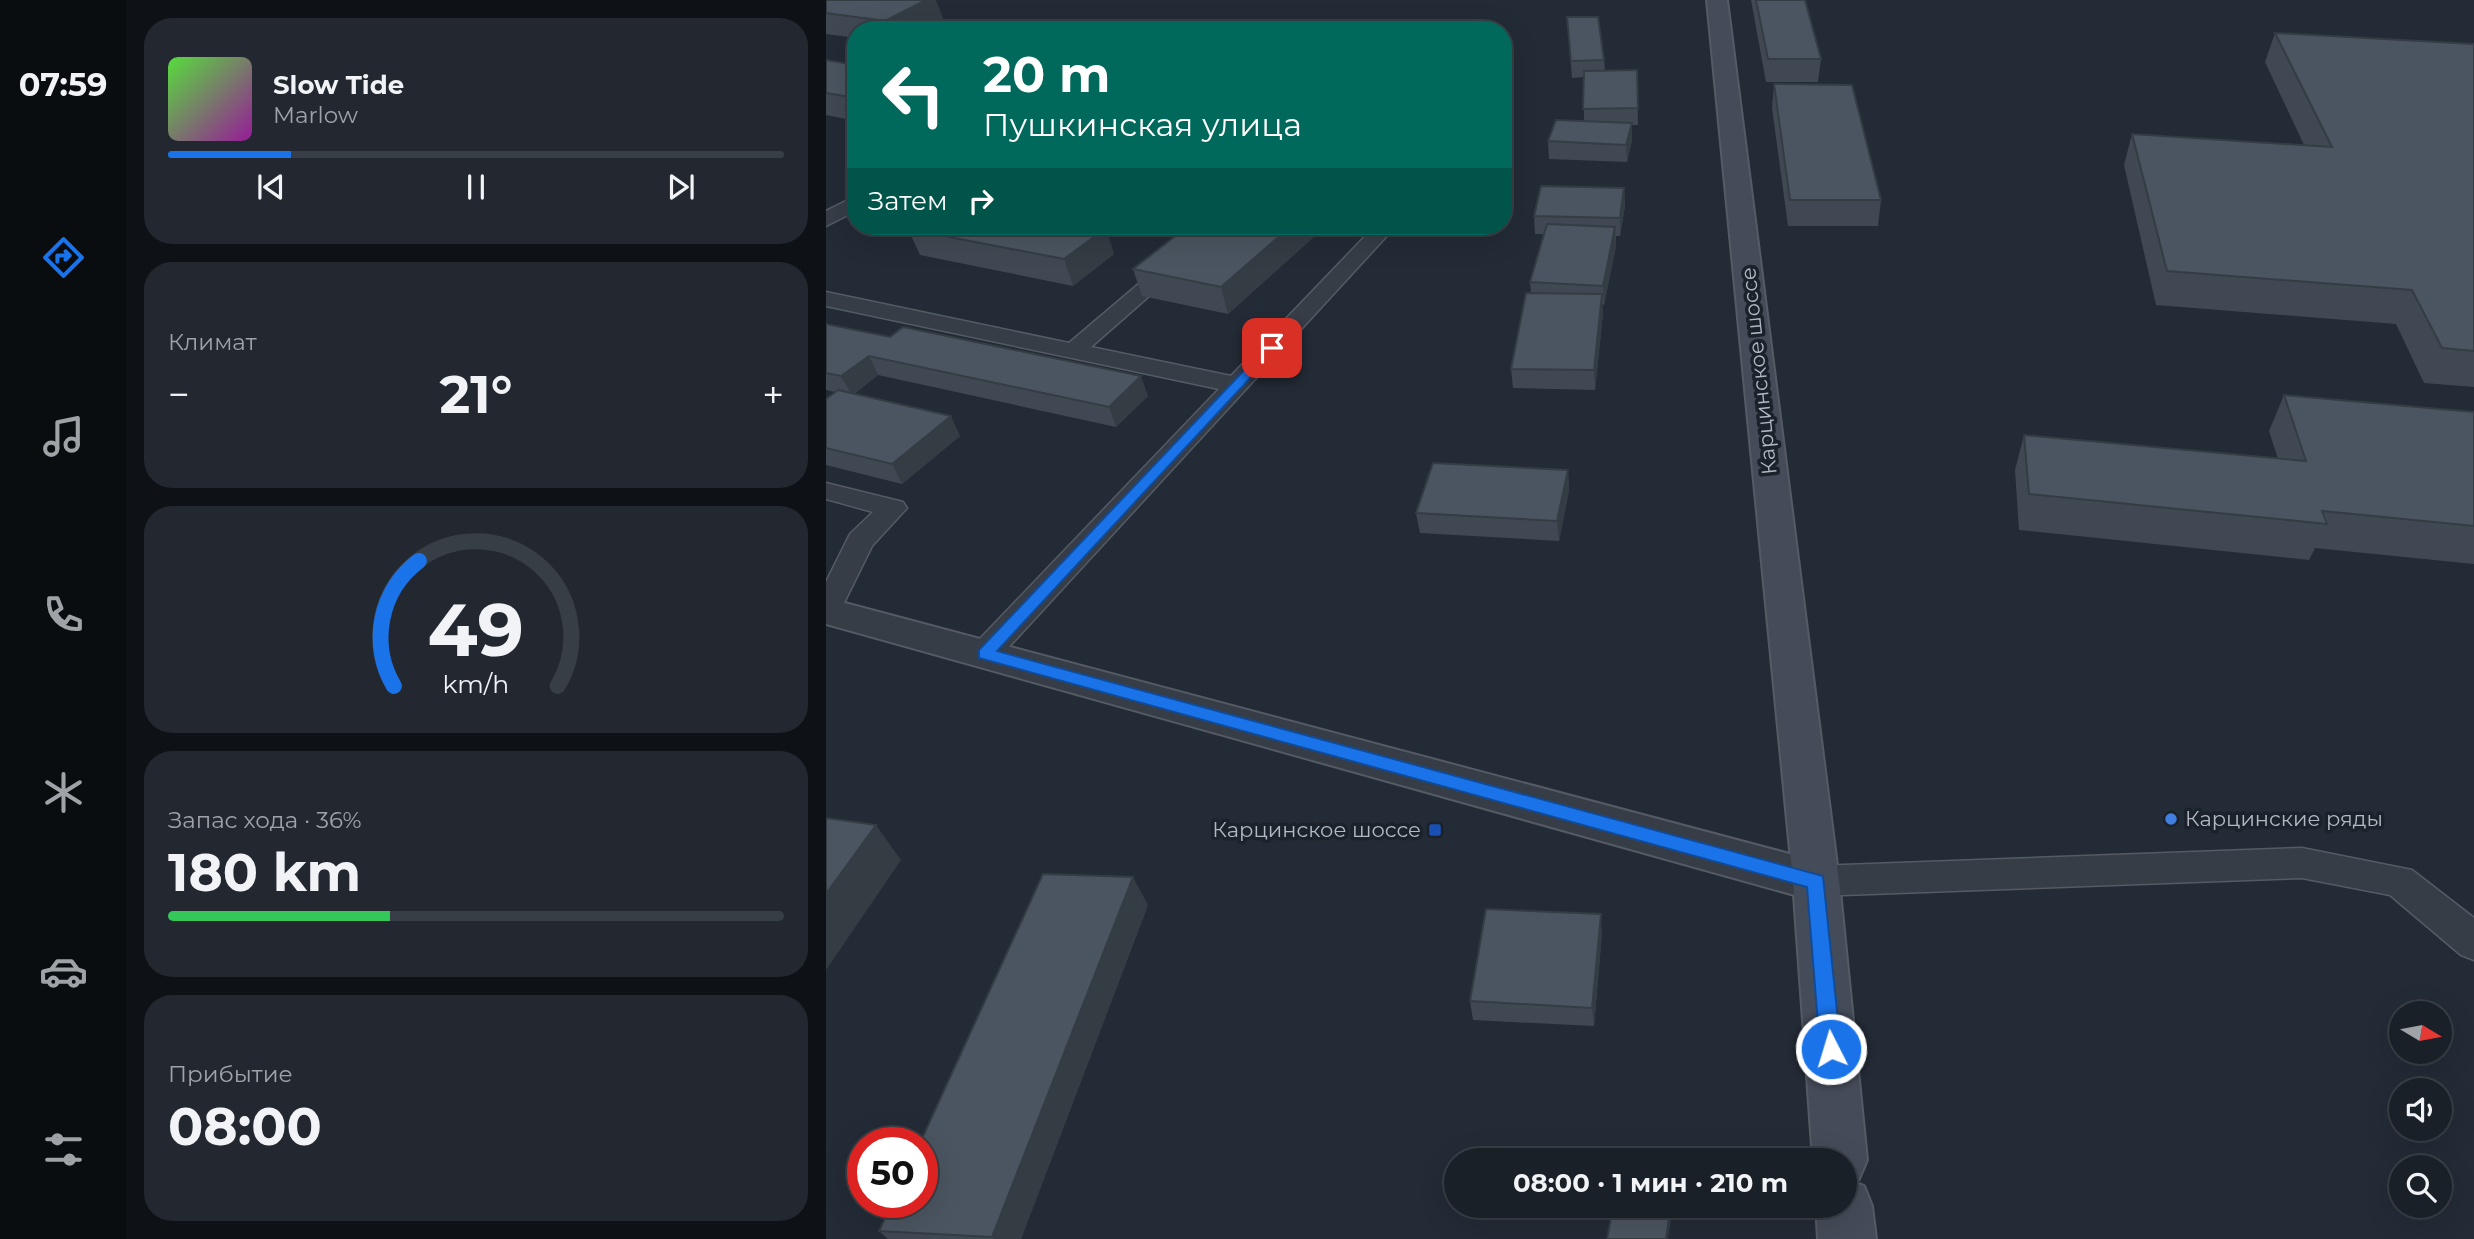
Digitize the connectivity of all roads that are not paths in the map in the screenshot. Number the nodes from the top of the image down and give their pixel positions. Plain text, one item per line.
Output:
1 (1717, 0) edge
2 (847, 207) edge
3 (826, 220) edge
4 (1208, 235) edge
5 (1378, 235) edge
6 (826, 299) edge
7 (1073, 351) junction
8 (1237, 385) junction
9 (826, 491) edge
10 (826, 611) edge
11 (984, 654) junction
12 (1816, 881) junction
13 (2474, 943) edge
14 (1839, 1148) edge
15 (1845, 1218) edge
16 (1847, 1239) edge

1 - 12 main road, Карцинское шоссе
2 - 3 lane
4 - 7 lane
5 - 8 lane
6 - 7 lane
7 - 8 lane
8 - 11 lane
9 - 10 lane
10 - 11 street
11 - 12 street
12 - 13 lane
12 - 14 main road, Карцинское шоссе
15 - 16 main road

